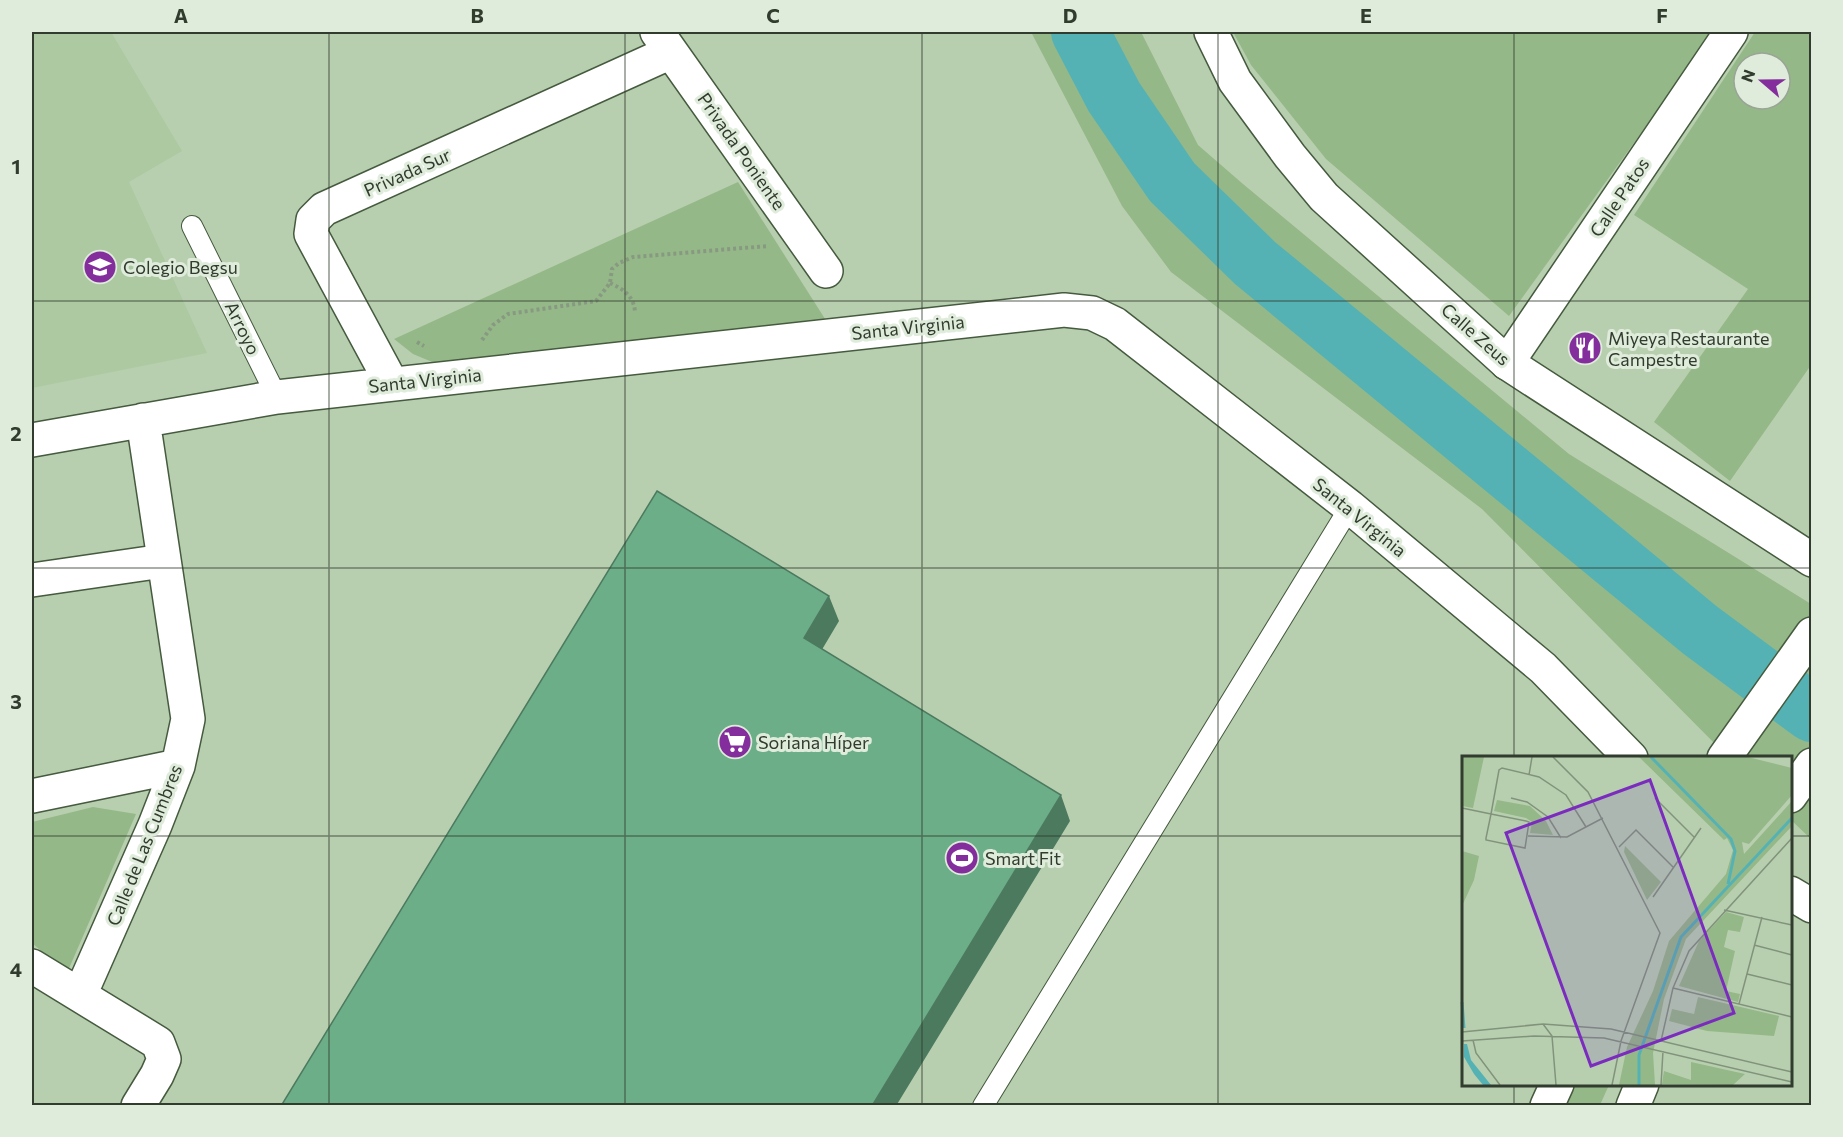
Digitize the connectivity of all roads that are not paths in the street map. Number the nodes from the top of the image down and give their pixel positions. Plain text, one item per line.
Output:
1 (1211, 32) edge
2 (1731, 32) edge
3 (664, 42) edge
4 (192, 226) dead end
5 (826, 271) dead end
6 (1507, 363) junction
7 (392, 384) junction
8 (277, 397) junction
9 (143, 420) junction
10 (32, 440) edge
11 (1350, 507) junction
12 (1812, 560) edge
13 (163, 561) junction
14 (32, 580) edge
15 (1812, 634) edge
16 (1629, 756) edge
17 (1725, 756) edge
18 (1812, 765) edge
19 (178, 766) junction
20 (1792, 795) edge
21 (32, 796) edge
22 (1792, 894) edge
23 (1812, 906) edge
24 (32, 966) edge
25 (80, 995) junction
26 (1556, 1086) edge
27 (1641, 1086) edge
28 (138, 1106) edge
29 (983, 1106) edge
30 (1548, 1106) edge
31 (1633, 1106) edge

1 - 6 street, Calle Zeus
2 - 6 street, Calle Patos
3 - 5 street, Privada Poniente
3 - 7 street, Privada Sur
4 - 8 lane, Arroyo
6 - 12 street, Calle Zeus
7 - 8 street, Santa Virginia
7 - 11 street, Santa Virginia
8 - 9 street, Santa Virginia
9 - 10 street, Santa Virginia
9 - 13 street, Calle de Las Cumbres
11 - 16 street, Santa Virginia
11 - 29 lane
13 - 14 street
13 - 19 street, Calle de Las Cumbres
15 - 17 street
18 - 20 street
19 - 21 street
19 - 25 street, Calle de Las Cumbres
22 - 23 street
24 - 25 street
25 - 28 street
26 - 30 street
27 - 31 street

